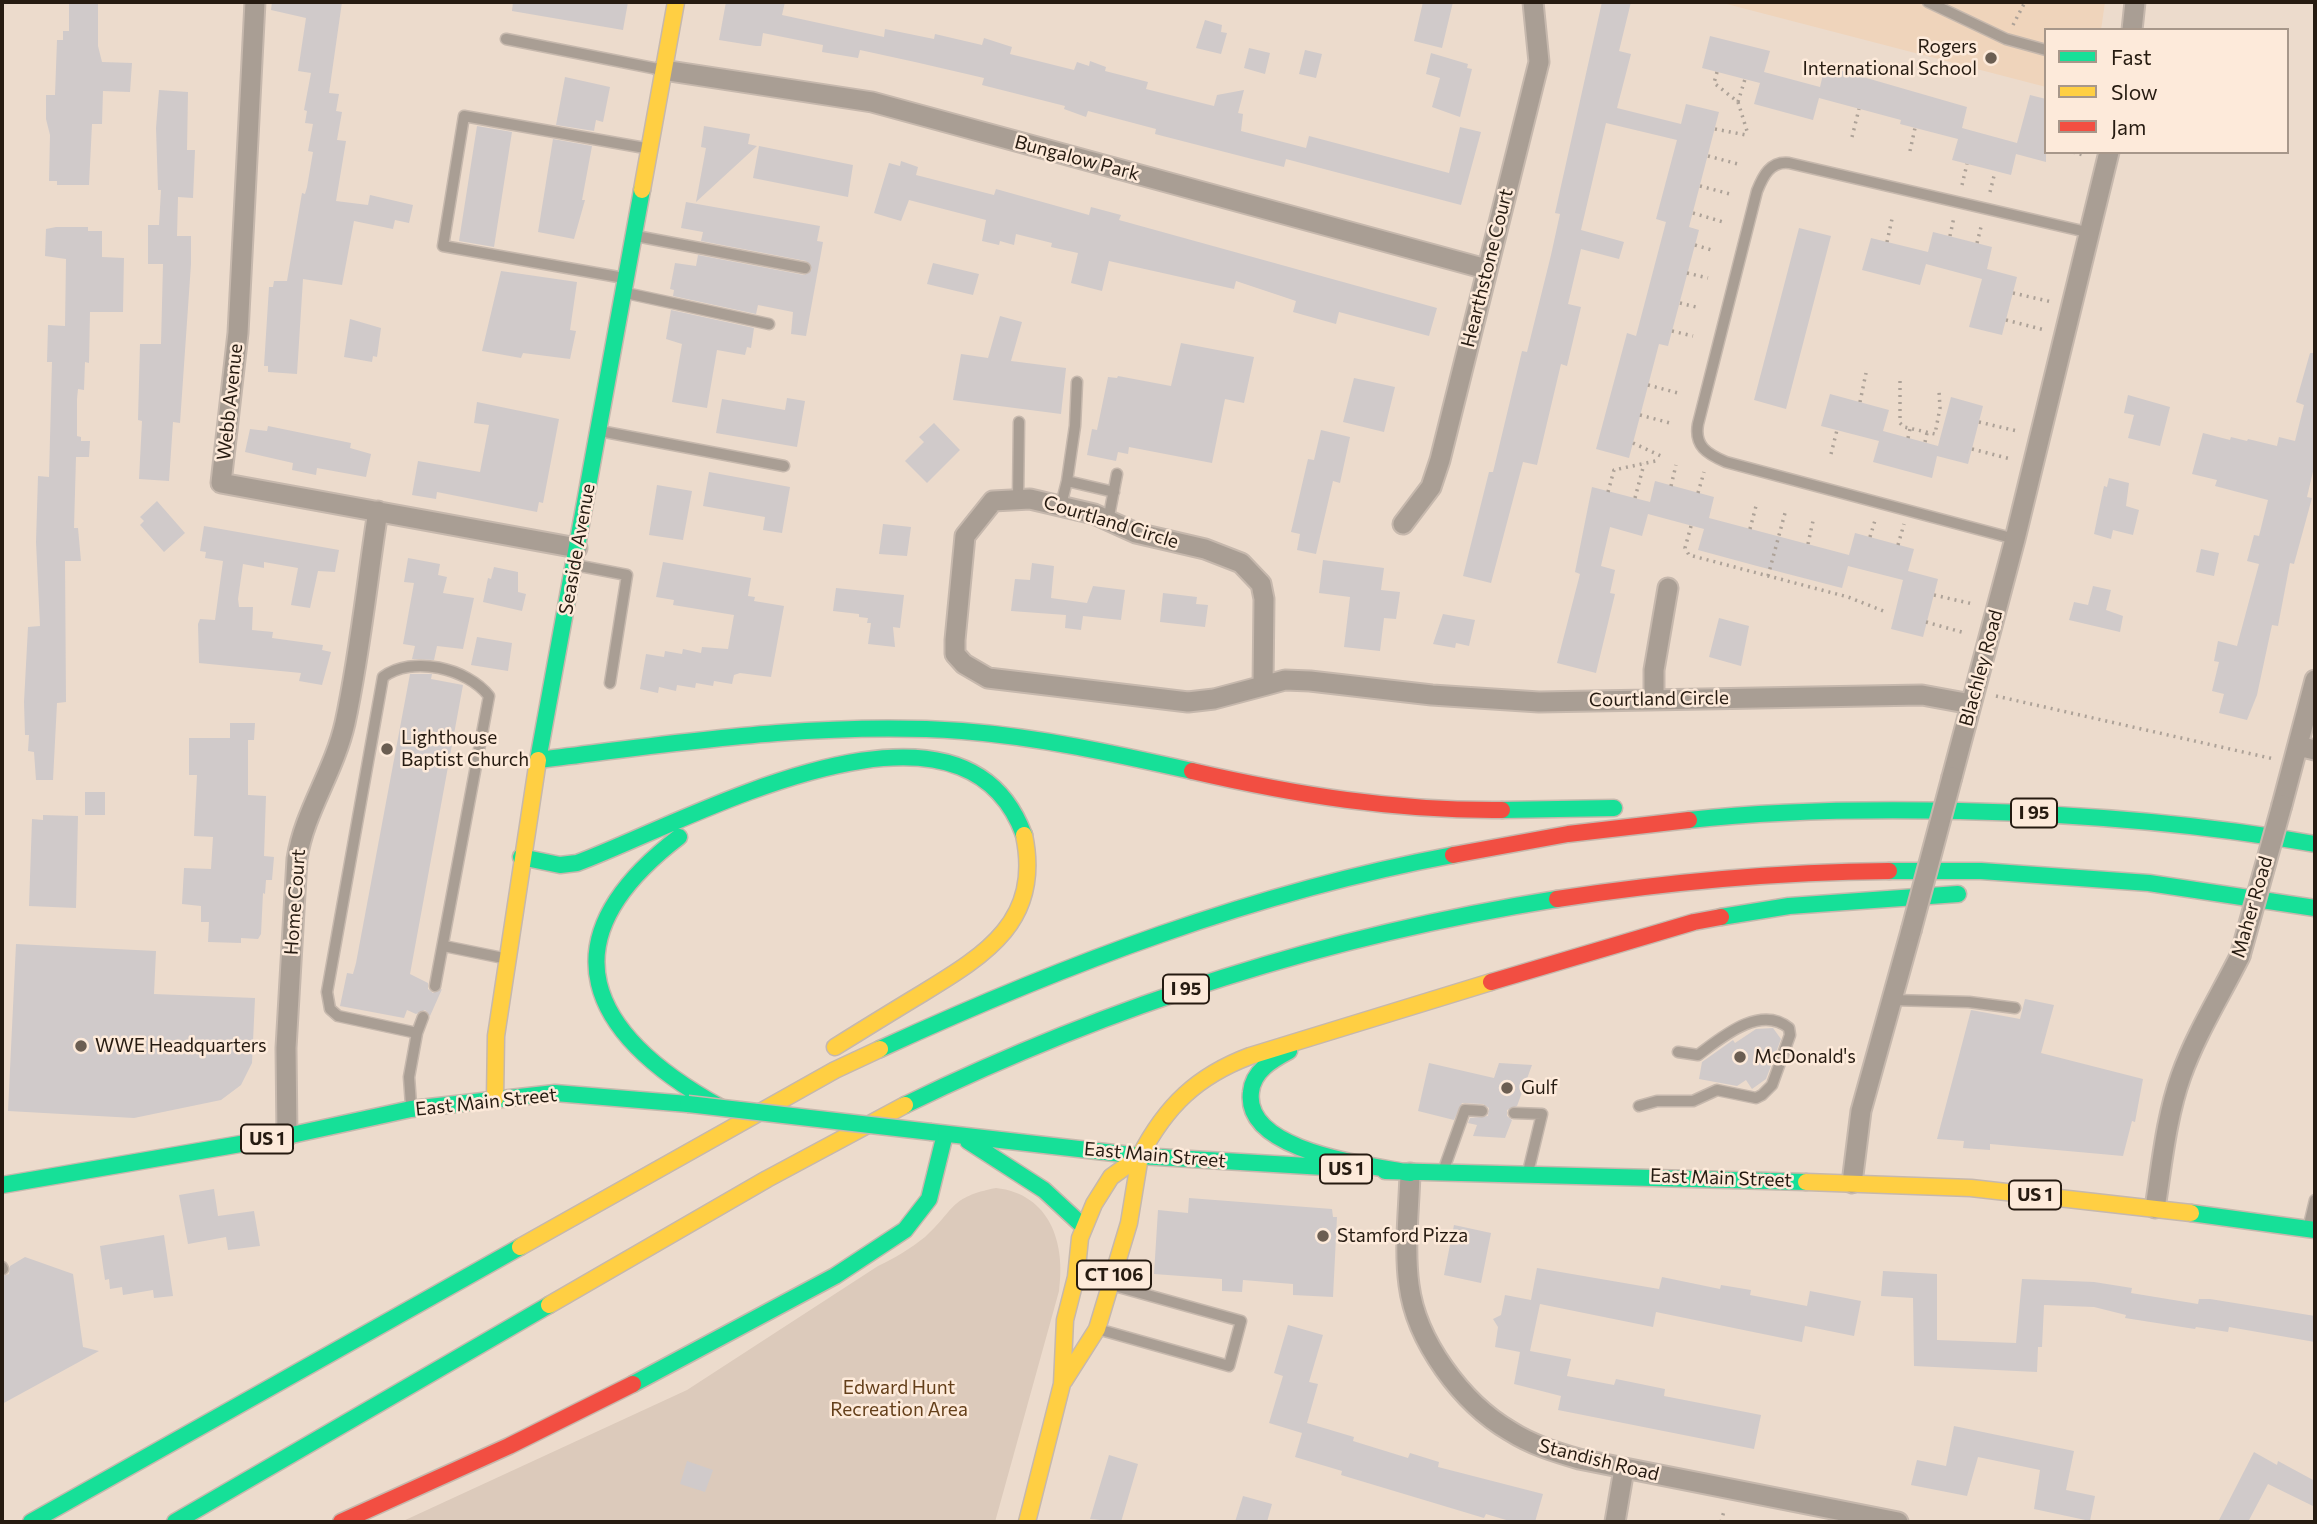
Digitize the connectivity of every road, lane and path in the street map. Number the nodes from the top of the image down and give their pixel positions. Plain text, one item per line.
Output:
1 (255, 2) edge
2 (676, 2) edge
3 (1533, 2) edge
4 (1928, 2) edge
5 (2025, 2) edge
6 (2135, 2) edge
7 (2132, 28) edge
8 (506, 39) dead end
9 (2006, 39) junction
10 (2044, 49) edge
11 (663, 70) junction
12 (1717, 72) dead end
13 (1745, 79) dead end
14 (1738, 102) junction
15 (1859, 109) dead end
16 (1915, 128) dead end
17 (1714, 129) dead end
18 (1852, 136) dead end
19 (649, 148) junction
20 (1909, 151) dead end
21 (2080, 154) edge
22 (2109, 154) edge
23 (1708, 156) dead end
24 (2086, 156) dead end
25 (1738, 164) dead end
26 (1967, 164) dead end
27 (1995, 172) dead end
28 (1962, 185) dead end
29 (1700, 186) dead end
30 (1990, 192) dead end
31 (1730, 194) dead end
32 (1693, 213) dead end
33 (1955, 215) dead end
34 (1892, 219) dead end
35 (1723, 222) dead end
36 (1982, 223) dead end
37 (2091, 233) junction
38 (634, 236) junction
39 (1950, 236) dead end
40 (1887, 242) dead end
41 (1977, 243) dead end
42 (1695, 245) dead end
43 (1715, 251) dead end
44 (804, 268) dead end
45 (1486, 269) junction
46 (1688, 274) dead end
47 (1708, 278) dead end
48 (625, 285) junction
49 (2013, 293) dead end
50 (2052, 302) dead end
51 (1680, 303) dead end
52 (1700, 308) dead end
53 (2006, 320) dead end
54 (769, 324) dead end
55 (2045, 330) dead end
56 (1672, 331) dead end
57 (1693, 336) dead end
58 (1866, 373) dead end
59 (1900, 381) dead end
60 (1076, 382) dead end
61 (1648, 385) dead end
62 (1939, 391) dead end
63 (1678, 393) dead end
64 (1860, 402) dead end
65 (1640, 415) dead end
66 (1019, 422) dead end
67 (1979, 422) dead end
68 (1670, 423) dead end
69 (1910, 429) junction
70 (1836, 430) dead end
71 (599, 431) junction
72 (2017, 431) dead end
73 (1927, 433) junction
74 (1908, 438) dead end
75 (1925, 442) dead end
76 (1633, 443) dead end
77 (1972, 449) dead end
78 (1831, 454) dead end
79 (2011, 459) dead end
80 (1644, 464) junction
81 (1676, 465) dead end
82 (784, 466) dead end
83 (1704, 472) dead end
84 (1117, 474) dead end
85 (1067, 481) junction
86 (1671, 486) dead end
87 (1114, 492) junction
88 (1608, 492) dead end
89 (1698, 493) dead end
90 (1635, 498) dead end
91 (1018, 499) junction
92 (1061, 505) junction
93 (1756, 506) dead end
94 (378, 511) junction
95 (1785, 513) dead end
96 (1876, 517) dead end
97 (1108, 521) junction
98 (1813, 521) dead end
99 (1403, 524) dead end
100 (1904, 524) dead end
101 (1690, 526) dead end
102 (1750, 529) dead end
103 (1870, 537) dead end
104 (2015, 539) junction
105 (1808, 544) dead end
106 (1898, 545) dead end
107 (576, 557) junction
108 (1768, 576) junction
109 (1668, 588) dead end
110 (1934, 595) dead end
111 (1973, 604) dead end
112 (1886, 612) dead end
113 (1927, 622) dead end
114 (1965, 633) dead end
115 (2315, 680) edge
116 (610, 683) dead end
117 (1263, 686) junction
118 (1996, 696) dead end
119 (1654, 699) junction
120 (1971, 704) junction
121 (2306, 748) edge
122 (538, 760) junction
123 (2276, 760) dead end
124 (753, 794) junction
125 (1751, 814) junction
126 (2315, 844) edge
127 (521, 858) junction
128 (2138, 882) junction
129 (2018, 890) dead end
130 (1977, 893) dead end
131 (2315, 908) edge
132 (444, 946) junction
133 (507, 959) junction
134 (435, 986) dead end
135 (1892, 1000) junction
136 (1409, 1007) junction
137 (2015, 1008) dead end
138 (423, 1017) dead end
139 (417, 1033) junction
140 (1678, 1052) dead end
141 (817, 1058) dead end
142 (770, 1087) dead end
143 (495, 1099) junction
144 (720, 1107) junction
145 (1639, 1107) dead end
146 (411, 1109) junction
147 (1482, 1111) dead end
148 (1514, 1113) dead end
149 (945, 1134) junction
150 (287, 1136) junction
151 (1140, 1156) junction
152 (1410, 1173) junction
153 (1442, 1173) junction
154 (1527, 1174) junction
155 (1852, 1183) junction
156 (2, 1185) edge
157 (2315, 1200) edge
158 (2155, 1208) junction
159 (1084, 1227) junction
160 (2312, 1229) edge
161 (453, 1284) junction
162 (1111, 1285) junction
163 (1065, 1320) junction
164 (1097, 1329) junction
165 (1062, 1384) junction
166 (1624, 1469) junction
167 (1724, 1511) dead end
168 (31, 1522) edge
169 (175, 1522) edge
170 (341, 1522) edge
171 (1027, 1522) edge
172 (1615, 1522) edge
173 (1721, 1522) edge
174 (1898, 1522) edge

1 - 94 street, Webb Avenue
2 - 11 main road, Seaside Avenue
3 - 45 street, Hearthstone Court
4 - 9 lane
5 - 9 path
6 - 7 street
8 - 11 lane
9 - 10 lane
11 - 19 main road, Seaside Avenue
11 - 45 street, Bungalow Park
12 - 14 path
13 - 14 path
14 - 17 path
15 - 18 path
16 - 20 path
19 - 38 main road, Seaside Avenue
19 - 48 lane
21 - 24 path
22 - 37 street, Blachley Road
23 - 25 path
26 - 28 path
27 - 30 path
29 - 31 path
32 - 35 path
33 - 39 path
34 - 40 path
36 - 41 path
37 - 104 street, Blachley Road
37 - 104 lane
38 - 44 lane
38 - 48 main road, Seaside Avenue
42 - 43 path
45 - 99 street, Hearthstone Court
46 - 47 path
48 - 54 lane
48 - 71 main road, Seaside Avenue
49 - 50 path
51 - 52 path
53 - 55 path
56 - 57 path
58 - 64 path
59 - 69 path
60 - 85 lane
61 - 63 path
62 - 73 path
65 - 68 path
66 - 91 lane
67 - 72 path
69 - 73 path
69 - 74 path
70 - 78 path
71 - 82 lane
71 - 107 main road, Seaside Avenue
73 - 75 path
76 - 80 path
77 - 79 path
80 - 88 path
80 - 90 path
81 - 86 path
83 - 89 path
84 - 87 lane
85 - 87 lane
85 - 92 lane
87 - 97 lane
91 - 92 street, Courtland Circle
91 - 117 street, Courtland Circle
92 - 97 street, Courtland Circle
93 - 102 path
94 - 107 street, Webb Avenue
94 - 150 street, Home Court
95 - 108 path
96 - 103 path
97 - 117 street, Courtland Circle
98 - 105 path
100 - 106 path
101 - 108 path
104 - 120 street, Blachley Road
107 - 116 lane
107 - 122 main road, Seaside Avenue
108 - 112 path
109 - 119 street
110 - 111 path
113 - 114 path
115 - 121 street, Maher Road
117 - 119 street, Courtland Circle
118 - 123 path
119 - 120 street, Courtland Circle
120 - 135 street, Blachley Road, bridge
121 - 158 street, Maher Road, bridge
122 - 125 main road
122 - 127 main road, Seaside Avenue
124 - 127 main road
124 - 141 main road
124 - 144 main road
125 - 126 main road, I 95
125 - 161 main road, I 95
127 - 133 main road, Seaside Avenue
128 - 129 main road
128 - 131 main road, I 95
128 - 169 main road, I 95
130 - 136 main road
132 - 133 lane
132 - 134 lane
132 - 139 lane
133 - 143 main road, Seaside Avenue
135 - 137 lane
135 - 155 street, Blachley Road
136 - 151 main road
136 - 152 main road
138 - 139 lane
139 - 146 lane
140 - 145 lane
142 - 161 main road
143 - 144 main road, East Main Street / US 1, bridge
143 - 146 main road, East Main Street / US 1
144 - 149 main road, East Main Street / US 1, bridge
146 - 150 main road, East Main Street / US 1
147 - 153 lane
148 - 154 lane
149 - 151 main road, East Main Street / US 1
149 - 159 main road
149 - 170 main road
150 - 156 main road, East Main Street / US 1
151 - 152 main road, East Main Street / US 1
151 - 159 main road, CT 106
151 - 162 main road, CT 106
152 - 153 main road, East Main Street / US 1
152 - 166 street, Standish Road
153 - 154 main road, East Main Street / US 1
154 - 155 main road, East Main Street / US 1
155 - 158 main road, East Main Street / US 1
157 - 160 lane
158 - 160 main road, East Main Street / US 1
159 - 163 main road, CT 106
161 - 168 main road, I 95
162 - 164 main road, CT 106
162 - 164 lane
163 - 164 main road
163 - 165 main road, CT 106
164 - 165 main road, CT 106
165 - 171 main road, CT 106
166 - 172 street
166 - 174 street, Standish Road
167 - 173 path

